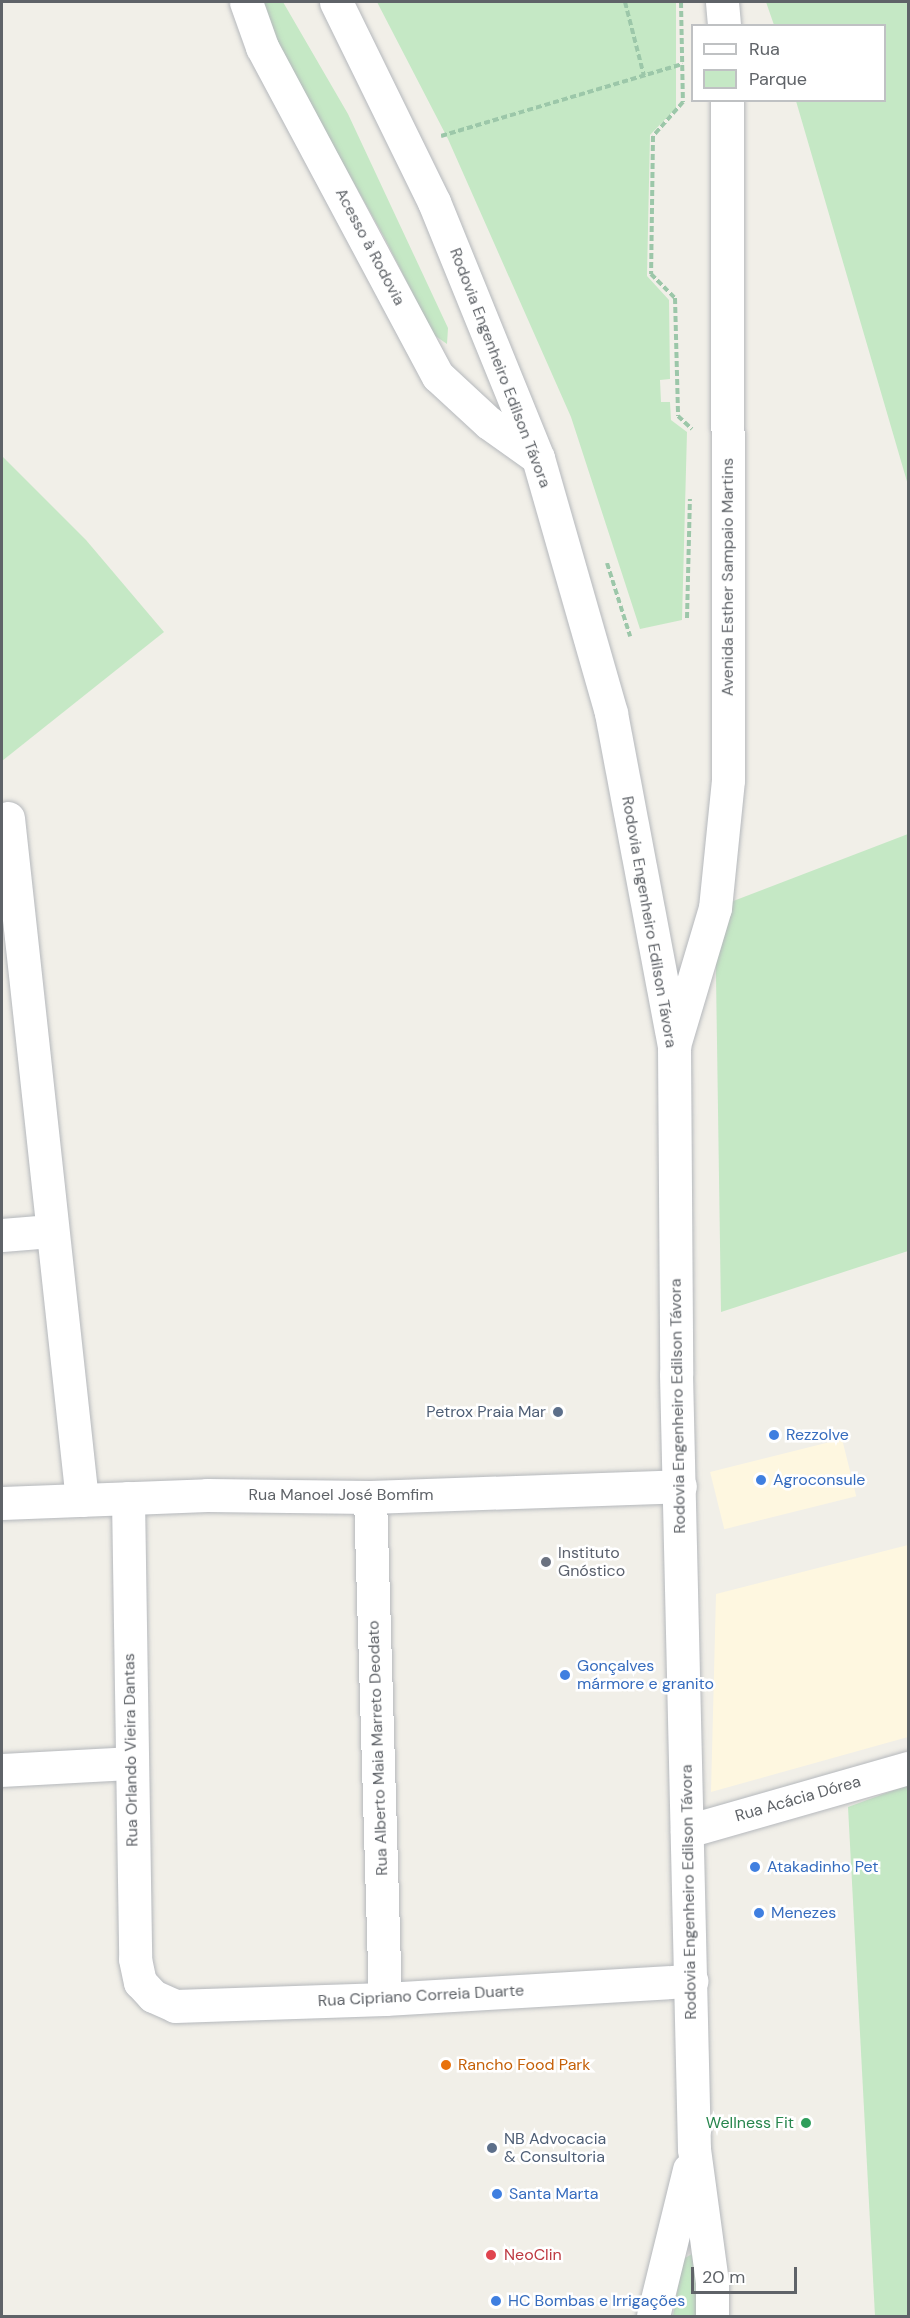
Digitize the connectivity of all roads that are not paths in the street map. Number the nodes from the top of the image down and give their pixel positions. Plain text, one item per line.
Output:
1 (246, 2) edge
2 (336, 2) edge
3 (722, 2) edge
4 (723, 24) edge
5 (727, 102) edge
6 (538, 458) junction
7 (8, 818) dead end
8 (13, 974) edge
9 (674, 1047) junction
10 (51, 1232) junction
11 (2, 1235) edge
12 (680, 1486) junction
13 (370, 1497) junction
14 (128, 1498) junction
15 (82, 1500) junction
16 (2, 1503) edge
17 (131, 1763) junction
18 (909, 1768) edge
19 (2, 1770) edge
20 (687, 1831) junction
21 (690, 1981) junction
22 (153, 1996) joint
23 (385, 1999) junction
24 (694, 2149) junction
25 (653, 2316) edge
26 (712, 2316) edge

1 - 6 street, Acesso à Rodovia
2 - 6 street, Rodovia Engenheiro Edilson Távora
3 - 4 street
5 - 9 street, Avenida Esther Sampaio Martins
6 - 9 street, Rodovia Engenheiro Edilson Távora
7 - 8 street
8 - 10 street
9 - 12 street, Rodovia Engenheiro Edilson Távora
10 - 11 street
10 - 15 street
12 - 13 street, Rua Manoel José Bomfim
12 - 20 street, Rodovia Engenheiro Edilson Távora
13 - 14 street, Rua Manoel José Bomfim
13 - 23 street, Rua Alberto Maia Marreto Deodato
14 - 15 street, Rua Manoel José Bomfim
14 - 17 street, Rua Orlando Vieira Dantas
15 - 16 street, Rua Manoel José Bomfim
17 - 19 street
17 - 22 street, Rua Orlando Vieira Dantas
18 - 20 street, Rua Acácia Dórea
20 - 21 street, Rodovia Engenheiro Edilson Távora
21 - 23 street, Rua Cipriano Correia Duarte
21 - 24 street, Rodovia Engenheiro Edilson Távora
22 - 23 street, Rua Cipriano Correia Duarte
24 - 25 street, Rodovia Engenheiro Edilson Távora
24 - 26 street, Rodovia Engenheiro Edilson Távora

